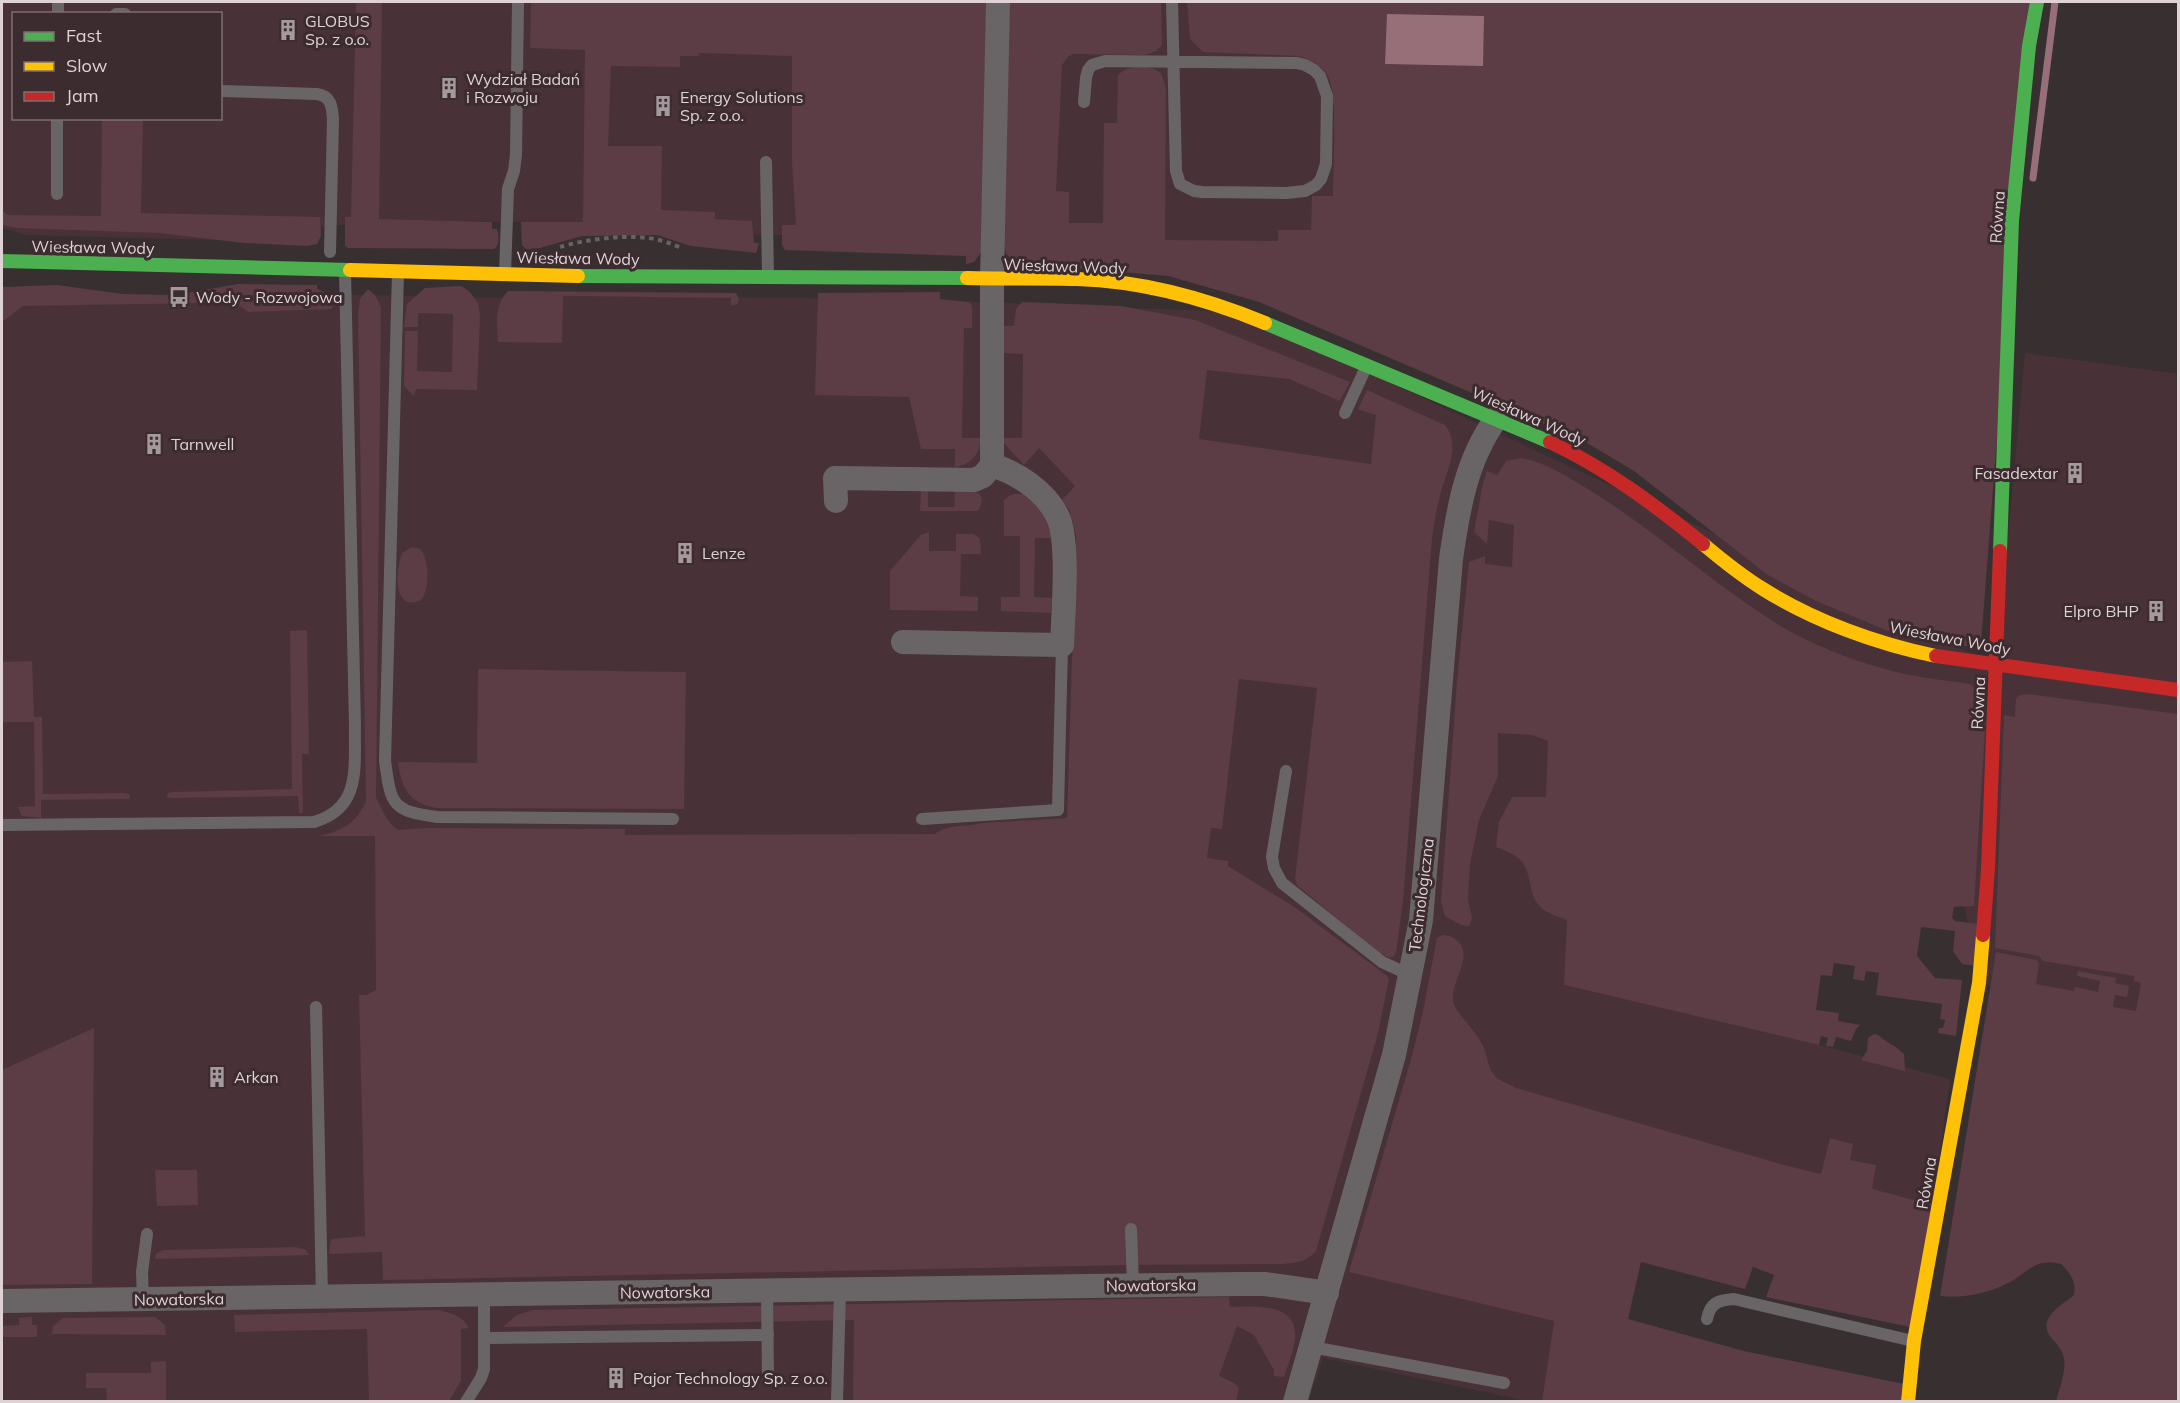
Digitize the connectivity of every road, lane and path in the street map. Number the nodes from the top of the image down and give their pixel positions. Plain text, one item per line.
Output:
1 (518, 2) edge
2 (998, 2) edge
3 (1172, 2) edge
4 (2037, 2) edge
5 (1173, 62) junction
6 (222, 91) edge
7 (1084, 102) dead end
8 (57, 120) edge
9 (766, 162) dead end
10 (57, 194) dead end
11 (551, 249) dead end
12 (687, 250) dead end
13 (330, 252) dead end
14 (2, 261) edge
15 (345, 270) junction
16 (398, 271) junction
17 (505, 274) junction
18 (768, 277) junction
19 (992, 279) junction
20 (1367, 364) junction
21 (1345, 413) dead end
22 (1496, 419) junction
23 (992, 465) junction
24 (836, 501) dead end
25 (903, 642) dead end
26 (1062, 645) junction
27 (1996, 665) junction
28 (2178, 690) edge
29 (1286, 771) dead end
30 (673, 819) dead end
31 (922, 819) dead end
32 (2, 825) edge
33 (1410, 975) junction
34 (316, 1007) dead end
35 (1131, 1228) dead end
36 (147, 1234) dead end
37 (1133, 1285) junction
38 (840, 1290) junction
39 (767, 1291) junction
40 (1327, 1293) junction
41 (484, 1295) junction
42 (322, 1297) junction
43 (143, 1299) junction
44 (2, 1301) edge
45 (1707, 1319) dead end
46 (768, 1335) junction
47 (485, 1338) junction
48 (1914, 1341) junction
49 (1312, 1347) junction
50 (768, 1379) dead end
51 (1504, 1383) dead end
52 (466, 1401) edge
53 (837, 1401) edge
54 (1295, 1401) edge
55 (1908, 1401) edge

1 - 17 lane
2 - 19 street
3 - 5 lane
4 - 27 street, Równa
5 - 5 lane
5 - 7 lane
6 - 13 lane
8 - 10 lane
9 - 18 lane
11 - 12 path
14 - 15 street, Wiesława Wody
15 - 16 street, Wiesława Wody
15 - 32 lane
16 - 17 street, Wiesława Wody
16 - 30 lane
17 - 18 street, Wiesława Wody
18 - 19 street, Wiesława Wody
19 - 20 street, Wiesława Wody
19 - 23 street
20 - 21 lane
20 - 22 street, Wiesława Wody
22 - 27 street, Wiesława Wody
22 - 33 street, Technologiczna
23 - 24 street
23 - 26 street
25 - 26 street
26 - 31 lane
27 - 28 street, Wiesława Wody
27 - 48 street, Równa
29 - 33 lane
33 - 40 street, Technologiczna
34 - 42 lane
35 - 37 lane
36 - 43 lane
37 - 38 street, Nowatorska
37 - 40 street, Nowatorska
38 - 39 street, Nowatorska
38 - 53 lane
39 - 41 street, Nowatorska
39 - 46 lane
40 - 49 street, Technologiczna
41 - 42 street, Nowatorska
41 - 47 lane
42 - 43 street, Nowatorska
43 - 44 street, Nowatorska
45 - 48 lane
46 - 47 lane
46 - 50 lane
47 - 52 lane
48 - 55 street, Równa
49 - 51 lane
49 - 54 street, Technologiczna

